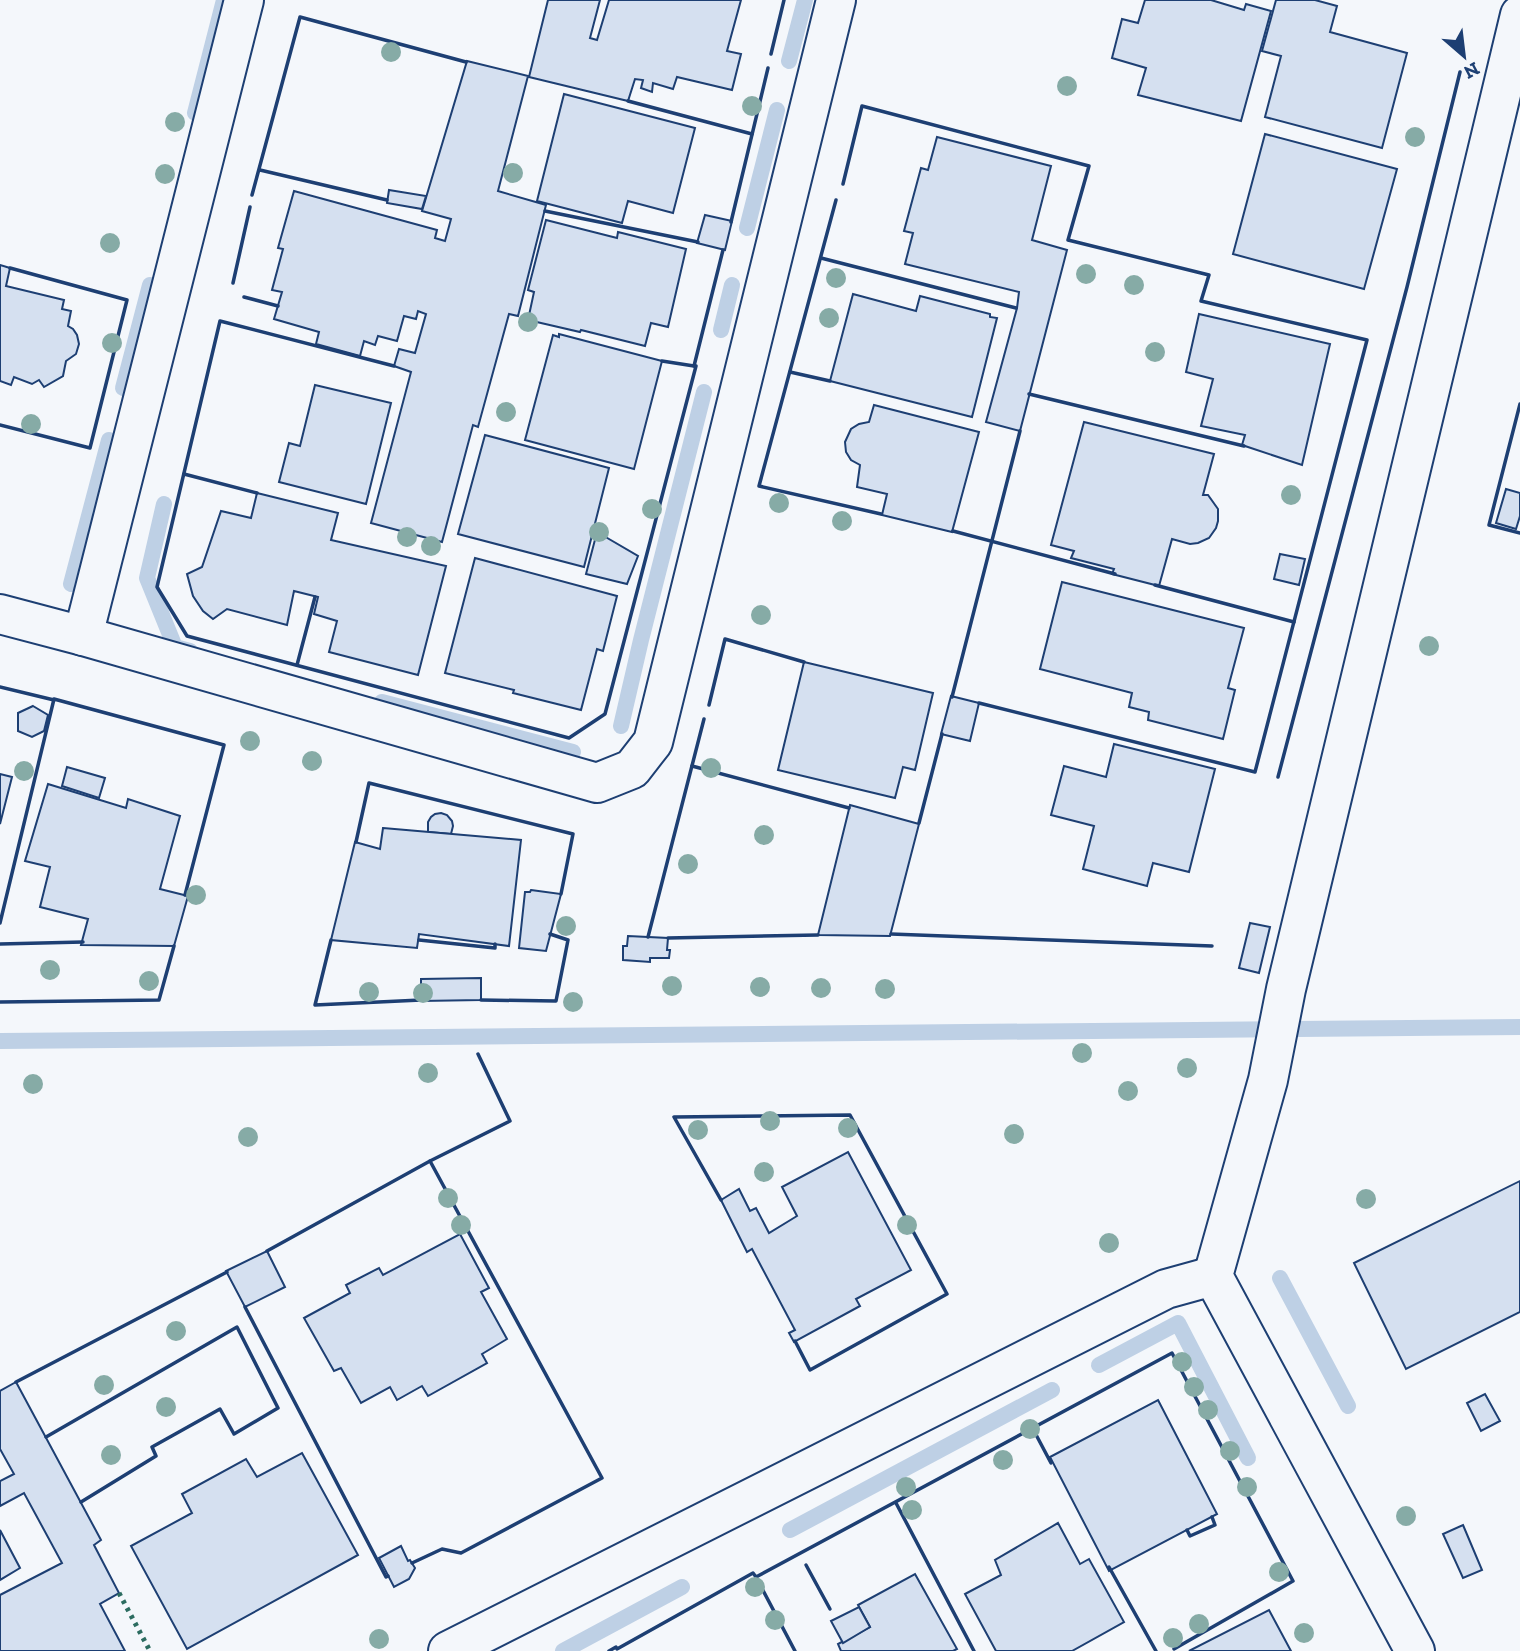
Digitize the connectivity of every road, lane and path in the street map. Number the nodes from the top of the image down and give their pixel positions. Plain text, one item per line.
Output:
1 (244, 0) edge
2 (836, 0) edge
3 (1520, 15) edge
4 (1514, 66) edge
5 (0, 614) edge
6 (83, 636) junction
7 (1213, 1276) junction
8 (448, 1651) edge
9 (1415, 1651) edge

1 - 6 street
2 - 6 street
3 - 4 street
4 - 7 street
5 - 6 street
7 - 8 street
7 - 9 street

